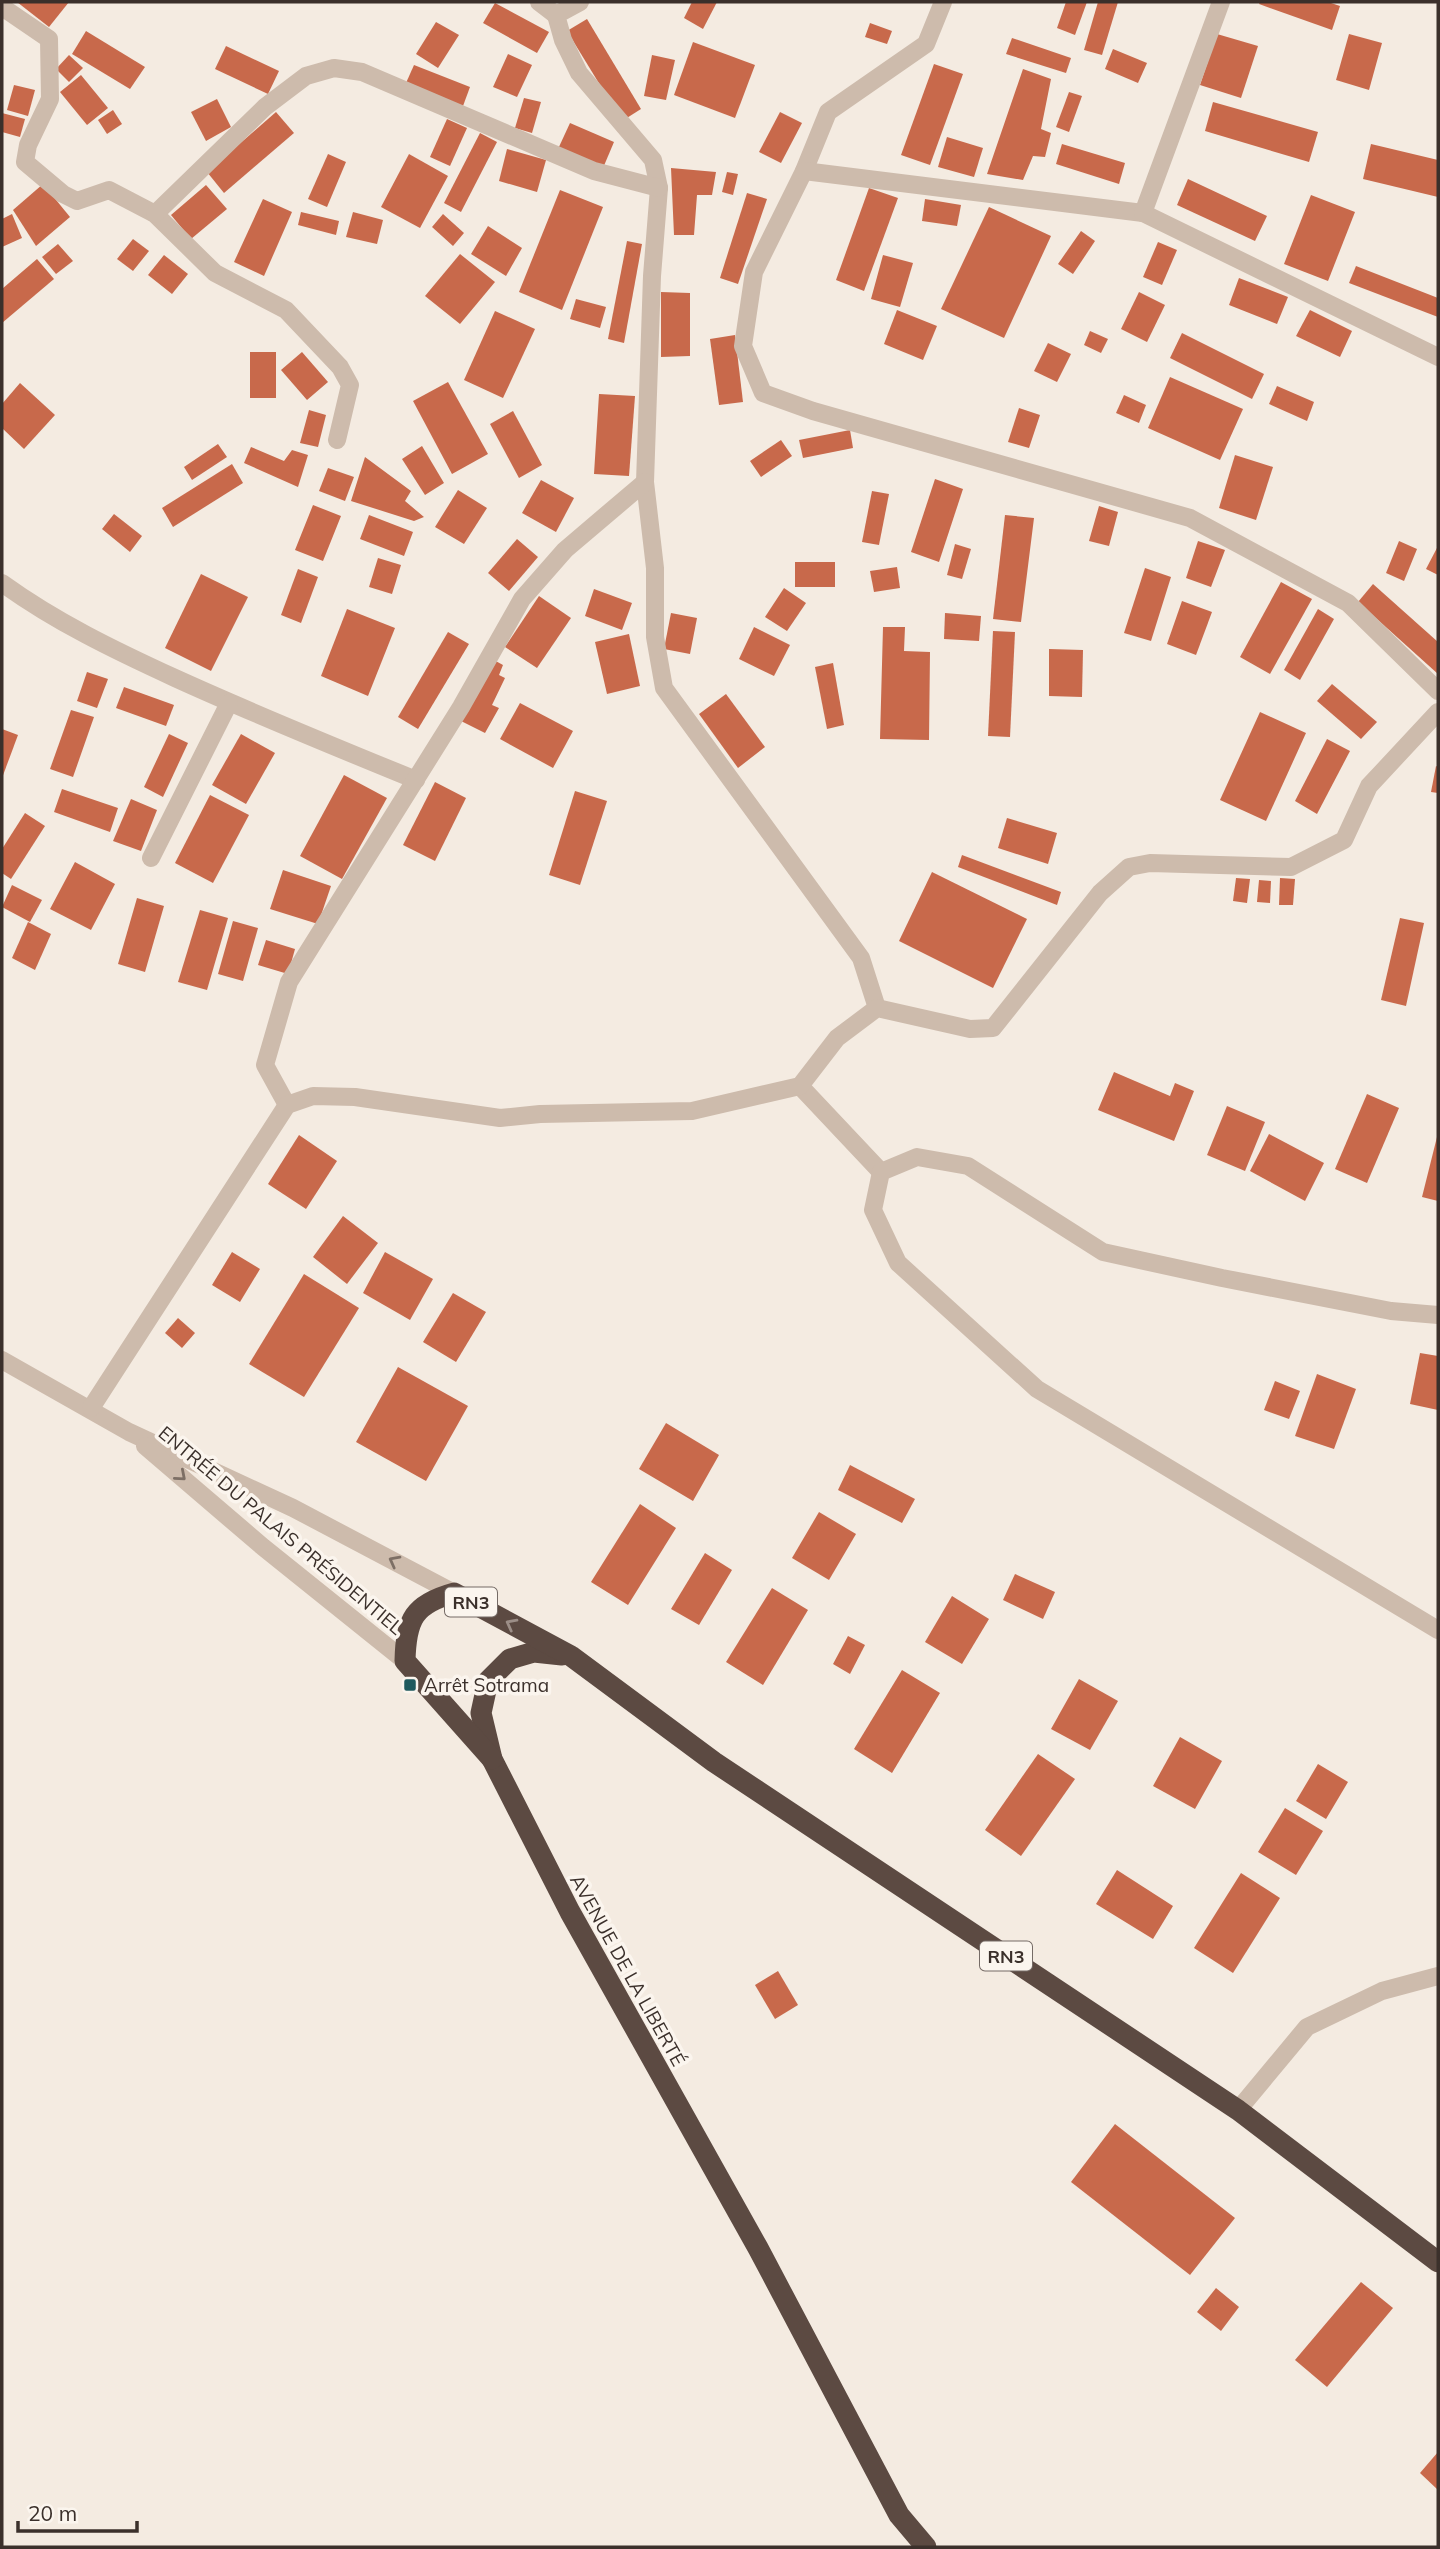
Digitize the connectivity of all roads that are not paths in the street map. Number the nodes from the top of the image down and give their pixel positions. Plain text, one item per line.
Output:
1 (539, 2) edge
2 (580, 2) edge
3 (943, 2) edge
4 (1221, 2) edge
5 (2, 7) edge
6 (556, 15) junction
7 (804, 172) junction
8 (659, 188) junction
9 (1143, 213) junction
10 (155, 214) junction
11 (1438, 356) edge
12 (337, 440) dead end
13 (645, 482) junction
14 (2, 583) edge
15 (1438, 691) edge
16 (229, 703) junction
17 (1438, 712) edge
18 (416, 780) junction
19 (151, 858) dead end
20 (877, 1008) junction
21 (800, 1086) junction
22 (287, 1105) junction
23 (881, 1172) junction
24 (1438, 1315) edge
25 (2, 1360) edge
26 (91, 1408) junction
27 (129, 1432) junction
28 (454, 1593) junction
29 (1438, 1630) edge
30 (571, 1656) junction
31 (405, 1661) junction
32 (492, 1759) junction
33 (1438, 1976) edge
34 (1238, 2110) junction
35 (1438, 2262) edge
36 (926, 2547) edge

1 - 6 street
2 - 6 street
3 - 7 street
4 - 9 street
5 - 10 street
6 - 8 street
7 - 9 street
7 - 15 street
8 - 10 street
8 - 13 street
9 - 11 street
10 - 12 street
13 - 18 street
13 - 20 street
14 - 16 street
16 - 18 street
16 - 19 street
17 - 20 street
18 - 22 street
20 - 21 street
21 - 22 street
21 - 23 street
22 - 26 street
23 - 24 street
23 - 29 street
25 - 26 street, ENTRÉE DU PALAIS PRÉSIDENTIEL
26 - 27 street, ENTRÉE DU PALAIS PRÉSIDENTIEL
28 -> 27 street, ENTRÉE DU PALAIS PRÉSIDENTIEL
27 -> 31 street, ENTRÉE DU PALAIS PRÉSIDENTIEL
30 -> 28 highway, RN3
28 - 31 highway, RN3
30 - 32 highway, AVENUE DE LA LIBERTÉ
30 - 34 highway, RN3
31 - 32 highway
32 - 36 highway, AVENUE DE LA LIBERTÉ
33 - 34 street
34 - 35 highway, RN3

